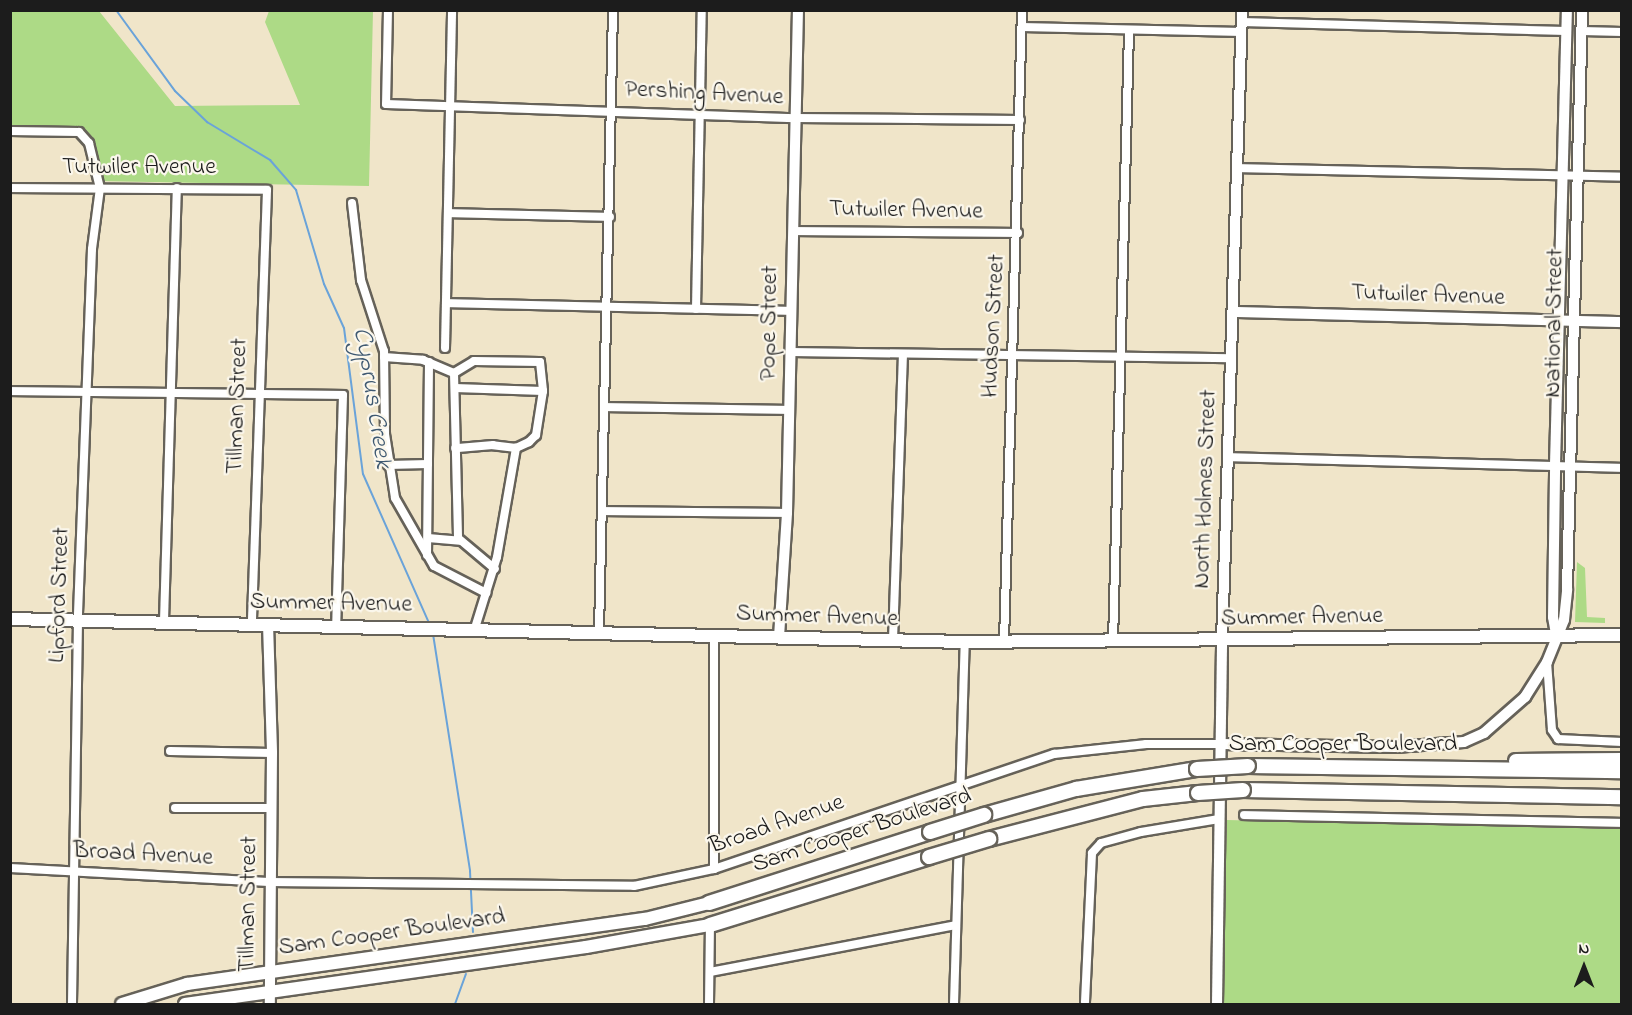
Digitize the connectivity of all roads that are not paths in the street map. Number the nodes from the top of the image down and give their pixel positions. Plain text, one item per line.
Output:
1 (388, 10) edge
2 (452, 10) edge
3 (613, 10) edge
4 (702, 10) edge
5 (798, 10) edge
6 (1022, 10) edge
7 (1242, 10) edge
8 (1567, 10) edge
9 (1582, 10) edge
10 (1022, 27) junction
11 (1242, 27) junction
12 (1129, 30) junction
13 (1566, 31) junction
14 (1582, 31) junction
15 (1622, 32) edge
16 (449, 106) junction
17 (611, 109) junction
18 (701, 112) junction
19 (795, 118) junction
20 (1020, 120) junction
21 (10, 131) edge
22 (1238, 168) junction
23 (1564, 175) junction
24 (1580, 176) junction
25 (1622, 177) edge
26 (10, 188) edge
27 (100, 188) junction
28 (177, 188) junction
29 (267, 190) joint
30 (352, 203) dead end
31 (448, 213) junction
32 (610, 217) junction
33 (794, 231) junction
34 (1018, 233) junction
35 (446, 303) junction
36 (608, 307) junction
37 (696, 309) junction
38 (792, 311) junction
39 (1233, 312) junction
40 (1561, 321) junction
41 (1576, 321) junction
42 (1622, 322) edge
43 (446, 348) dead end
44 (791, 352) junction
45 (903, 354) junction
46 (1011, 354) junction
47 (384, 357) junction
48 (1122, 357) junction
49 (1231, 358) junction
50 (429, 362) junction
51 (454, 373) junction
52 (455, 388) junction
53 (10, 391) edge
54 (543, 391) junction
55 (87, 393) junction
56 (172, 395) junction
57 (260, 395) junction
58 (605, 407) junction
59 (789, 410) junction
60 (455, 448) junction
61 (516, 448) junction
62 (1228, 457) junction
63 (428, 464) junction
64 (388, 465) junction
65 (1555, 465) junction
66 (1571, 466) junction
67 (1622, 468) edge
68 (602, 512) junction
69 (788, 513) junction
70 (428, 538) junction
71 (460, 542) junction
72 (427, 556) junction
73 (495, 569) junction
74 (486, 593) junction
75 (10, 619) edge
76 (78, 621) junction
77 (164, 621) junction
78 (252, 624) junction
79 (268, 624) junction
80 (336, 625) junction
81 (475, 628) junction
82 (599, 632) junction
83 (1556, 634) junction
84 (714, 635) junction
85 (1622, 635) edge
86 (779, 637) junction
87 (893, 640) junction
88 (1222, 641) junction
89 (965, 642) junction
90 (1004, 642) junction
91 (1113, 642) junction
92 (1547, 662) junction
93 (1622, 742) edge
94 (1221, 744) junction
95 (170, 751) dead end
96 (272, 753) junction
97 (1622, 760) edge
98 (1403, 766) junction
99 (1622, 771) edge
100 (960, 784) junction
101 (1622, 797) edge
102 (175, 808) dead end
103 (271, 808) junction
104 (1244, 814) dead end
105 (1219, 819) junction
106 (1622, 823) edge
107 (10, 868) edge
108 (714, 869) junction
109 (71, 873) junction
110 (269, 882) junction
111 (709, 903) joint
112 (710, 925) junction
113 (956, 925) junction
114 (710, 972) junction
115 (268, 973) junction
116 (269, 990) junction
117 (1085, 1002) dead end
118 (72, 1005) edge
119 (122, 1005) edge
120 (185, 1005) edge
121 (270, 1005) edge
122 (710, 1005) edge
123 (954, 1005) edge
124 (1217, 1005) edge

1 - 16 street, Pershing Avenue
2 - 16 street
3 - 17 street
4 - 18 street
5 - 19 street, Pope Street
6 - 10 street, Hudson Street
7 - 11 street, North Holmes Street
8 - 13 street, National Street
9 - 14 street, National Street
10 - 12 street
10 - 20 street, Hudson Street
11 - 12 street
11 - 13 street
11 - 22 street, North Holmes Street
12 - 48 street
13 - 23 street, National Street
14 - 15 street
14 - 24 street, National Street
16 - 17 street, Pershing Avenue
16 - 31 street
17 - 18 street, Pershing Avenue
17 - 32 street
18 - 19 street, Pershing Avenue
18 - 37 street
19 - 20 street, Pershing Avenue
19 - 33 street, Pope Street
20 - 34 street, Hudson Street
21 - 27 street
22 - 23 street
22 - 39 street, North Holmes Street
23 - 24 street
23 - 40 street, National Street
24 - 25 street
24 - 41 street, National Street
26 - 27 street, Tutwiler Avenue
27 - 28 street, Tutwiler Avenue
27 - 55 street, Lipford Street
28 - 29 street, Tutwiler Avenue
28 - 56 street
29 - 57 street, Tillman Street
30 - 47 street
31 - 32 street
31 - 35 street
32 - 36 street
33 - 34 street, Tutwiler Avenue
33 - 38 street, Pope Street
34 - 46 street, Hudson Street
35 - 36 street
35 - 43 street
36 - 37 street
36 - 58 street
37 - 38 street
38 - 44 street, Pope Street
39 - 40 street, Tutwiler Avenue
39 - 49 street, North Holmes Street
40 - 41 street, Tutwiler Avenue
40 - 65 street, National Street
41 - 42 street, Tutwiler Avenue
41 - 66 street, National Street
44 - 45 street
44 - 59 street, Pope Street
45 - 46 street
45 - 87 street
46 - 48 street
46 - 90 street, Hudson Street
47 - 50 street
47 - 64 street
48 - 49 street
48 - 91 street
49 - 62 street, North Holmes Street
50 - 51 street
50 - 63 street
51 - 52 street
51 - 54 street
52 - 54 street
52 - 60 street
53 - 55 street
54 - 61 street
55 - 56 street
55 - 76 street, Lipford Street
56 - 57 street
56 - 77 street
57 - 78 street, Tillman Street
57 - 80 street
58 - 59 street
58 - 68 street
59 - 69 street, Pope Street
60 - 61 street
60 - 71 street
61 - 73 street
62 - 65 street
62 - 88 street, North Holmes Street
63 - 64 street
63 - 70 street
64 - 72 street
65 - 66 street
65 - 83 street, National Street
66 - 67 street
66 - 83 street, National Street
68 - 69 street
68 - 82 street
69 - 86 street, Pope Street
70 - 71 street
70 - 72 street
71 - 73 street
72 - 74 street
73 - 74 street
74 - 81 street
75 - 76 main road, Summer Avenue
76 - 77 main road, Summer Avenue
76 - 109 street, Lipford Street
77 - 78 main road, Summer Avenue
78 - 79 main road, Summer Avenue
79 - 80 main road, Summer Avenue
79 - 96 street, Tillman Street
80 - 81 main road, Summer Avenue
81 - 82 main road, Summer Avenue
82 - 84 main road, Summer Avenue
83 - 85 main road, Summer Avenue
83 - 88 main road, Summer Avenue
83 - 92 street, National Street
84 - 86 main road, Summer Avenue
84 - 108 street
86 - 87 main road, Summer Avenue
87 - 89 main road, Summer Avenue
88 - 91 main road, Summer Avenue
88 - 94 street, North Holmes Street
89 - 90 main road, Summer Avenue
89 - 100 street
90 - 91 main road, Summer Avenue
92 - 93 street, National Street
92 - 94 street, Broad Avenue
94 - 100 street, Broad Avenue
94 - 105 street, North Holmes Street
95 - 96 street
96 - 103 street, Tillman Street
97 - 98 highway
98 - 99 highway, Sam Cooper Boulevard
98 - 111 highway, Sam Cooper Boulevard, bridge
100 - 108 street, Broad Avenue
100 - 113 street
101 - 112 highway, Sam Cooper Boulevard, bridge
102 - 103 street
103 - 110 street, Tillman Street
104 - 106 street
105 - 117 street
105 - 124 street, North Holmes Street
107 - 109 street, Broad Avenue
108 - 110 street, Broad Avenue
109 - 110 street, Broad Avenue
109 - 118 street, Lipford Street
110 - 115 street, Tillman Street
111 - 115 main road, Sam Cooper Boulevard
112 - 114 street
112 - 116 main road, Sam Cooper Boulevard
113 - 114 street
113 - 123 street
114 - 122 street
115 - 116 street, Tillman Street
115 - 119 main road, Sam Cooper Boulevard
116 - 120 main road, Sam Cooper Boulevard
116 - 121 street, Tillman Street

